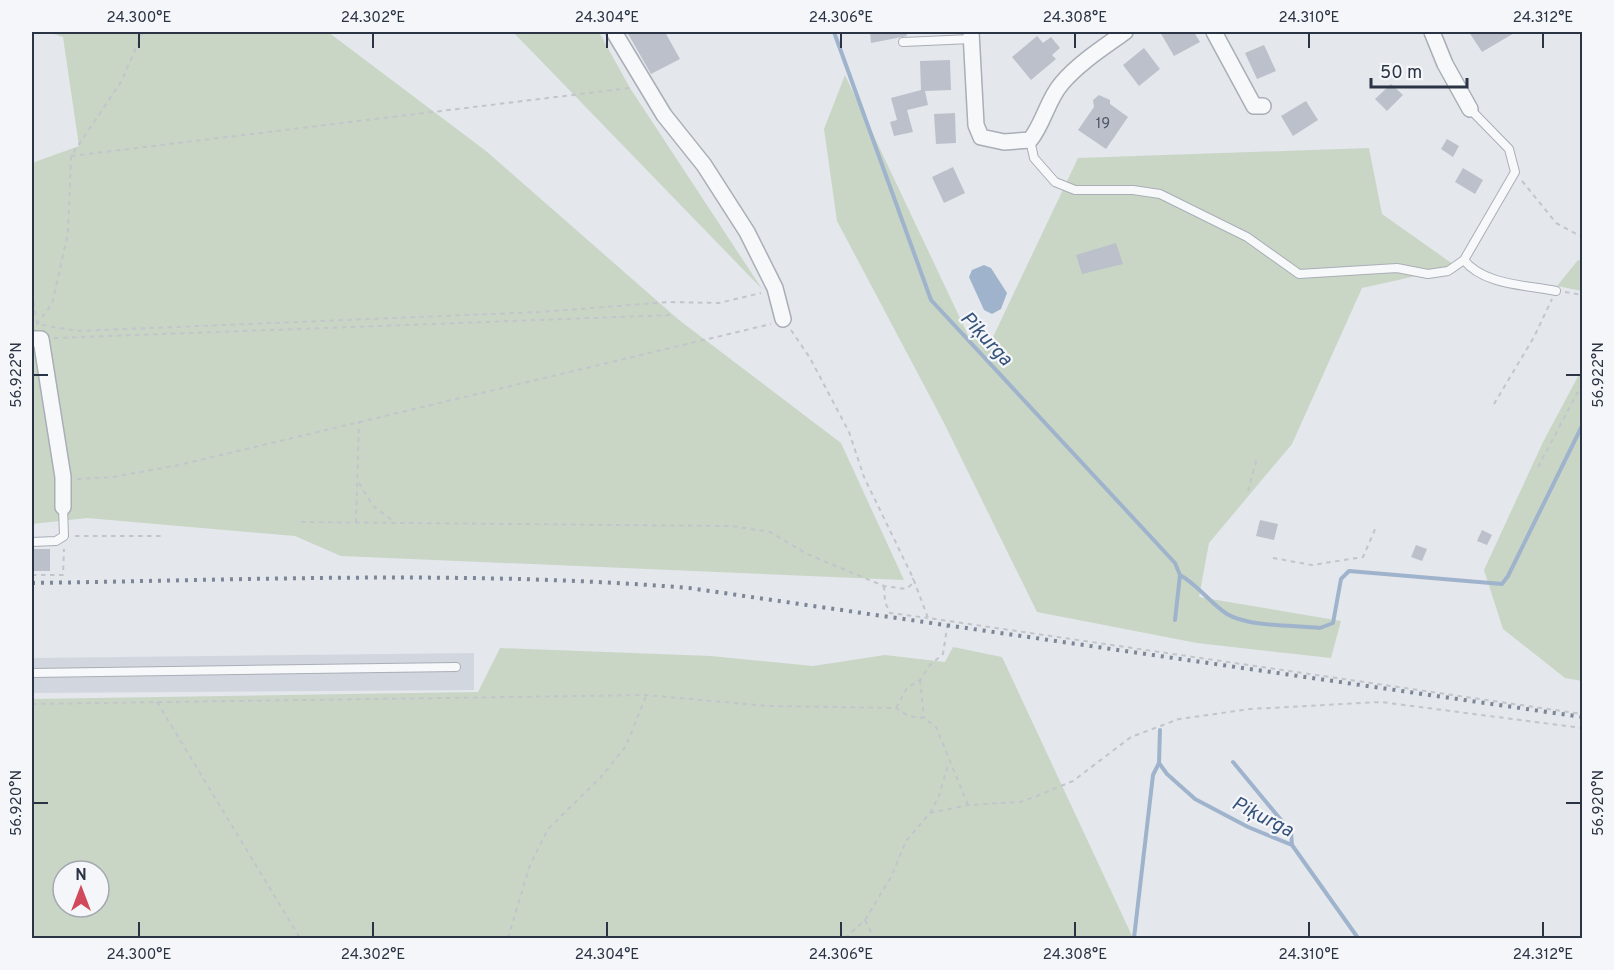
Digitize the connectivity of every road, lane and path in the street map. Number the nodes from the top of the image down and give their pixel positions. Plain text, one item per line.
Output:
1 (142, 32) edge
2 (615, 32) edge
3 (1125, 32) edge
4 (1214, 32) edge
5 (1432, 32) edge
6 (971, 35) edge
7 (903, 42) dead end
8 (630, 88) dead end
9 (1263, 106) dead end
10 (1470, 109) joint
11 (1030, 140) junction
12 (71, 156) junction
13 (1515, 172) junction
14 (1582, 237) edge
15 (1464, 260) junction
16 (775, 288) junction
17 (32, 293) edge
18 (1555, 294) junction
19 (1582, 296) edge
20 (674, 315) dead end
21 (783, 319) junction
22 (37, 334) edge
23 (1582, 384) edge
24 (1494, 404) dead end
25 (359, 421) junction
26 (1257, 458) dead end
27 (1538, 467) dead end
28 (63, 477) junction
29 (359, 483) junction
30 (1248, 491) dead end
31 (63, 507) joint
32 (301, 522) dead end
33 (394, 522) junction
34 (356, 523) junction
35 (1376, 528) dead end
36 (64, 536) junction
37 (164, 537) dead end
38 (32, 542) edge
39 (63, 558) dead end
40 (1274, 558) dead end
41 (32, 575) edge
42 (913, 578) junction
43 (884, 586) junction
44 (928, 618) junction
45 (948, 621) junction
46 (456, 667) dead end
47 (32, 673) edge
48 (920, 680) junction
49 (646, 695) junction
50 (157, 702) junction
51 (32, 704) edge
52 (896, 708) junction
53 (1582, 714) edge
54 (924, 718) junction
55 (1582, 728) edge
56 (948, 764) junction
57 (968, 806) junction
58 (930, 813) junction
59 (865, 920) junction
60 (300, 939) edge
61 (508, 939) edge
62 (845, 939) edge
63 (874, 939) edge

1 - 12 path
2 - 16 street
3 - 11 street
4 - 9 street
5 - 10 street
6 - 7 lane
6 - 11 street
8 - 12 path
10 - 13 lane
11 - 15 lane
12 - 22 path
13 - 14 path
13 - 15 lane
15 - 18 lane
16 - 21 street
16 - 22 path
17 - 22 path
18 - 19 path
18 - 24 path
20 - 22 path
21 - 25 path
21 - 42 path
22 - 28 street
23 - 27 path
25 - 28 path
25 - 29 path
26 - 30 path
28 - 31 street
29 - 33 path
29 - 34 path
31 - 36 lane
32 - 34 path
33 - 34 path
33 - 43 path
35 - 40 path
36 - 37 path
36 - 38 lane
39 - 41 path
42 - 43 path
42 - 44 path
43 - 44 path
44 - 45 path
45 - 48 path
45 - 53 path
46 - 47 lane
48 - 52 path
48 - 54 path
49 - 50 path
49 - 52 path
49 - 61 path
50 - 51 path
50 - 60 path
52 - 54 path
54 - 56 path
55 - 57 path
56 - 57 path
56 - 58 path
57 - 58 path
58 - 59 path
59 - 62 path
59 - 63 path

